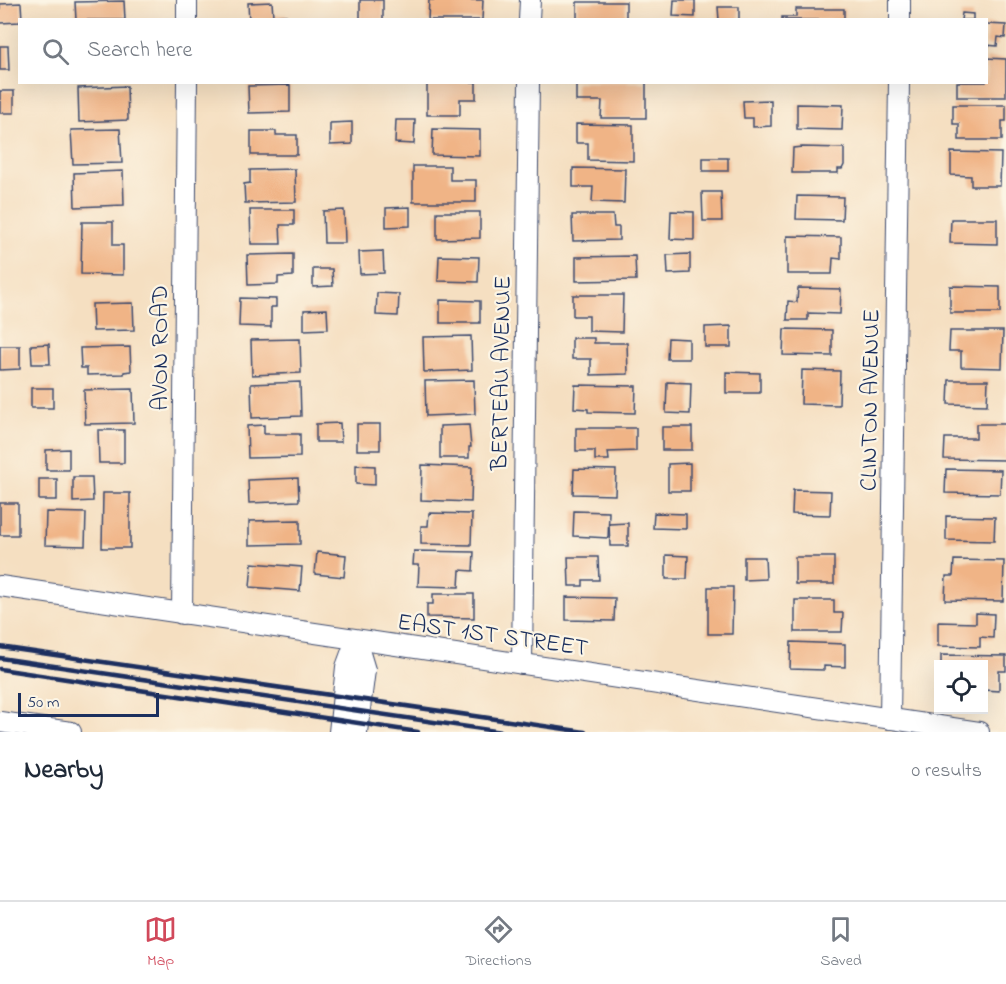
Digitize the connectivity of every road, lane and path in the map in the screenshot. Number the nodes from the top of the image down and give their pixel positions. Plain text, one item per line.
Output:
1 (187, 0) edge
2 (530, 0) edge
3 (900, 0) edge
4 (187, 18) edge
5 (529, 18) edge
6 (900, 18) edge
7 (187, 84) edge
8 (529, 84) edge
9 (899, 84) edge
10 (0, 586) edge
11 (182, 614) junction
12 (356, 640) junction
13 (522, 664) junction
14 (890, 719) junction
15 (0, 722) edge
16 (71, 732) edge
17 (339, 732) edge
18 (357, 732) edge
19 (979, 732) edge

1 - 4 street
2 - 5 street
3 - 6 street
7 - 11 street, AVON ROAD
8 - 13 street, BERTEAU AVENUE
9 - 14 street, CLINTON AVENUE
10 - 11 street, EAST 1ST STREET
11 - 12 street, EAST 1ST STREET
12 - 13 street, EAST 1ST STREET
12 - 17 street
12 - 18 street
13 - 14 street, EAST 1ST STREET
14 - 19 street, EAST 1ST STREET
15 - 16 street

